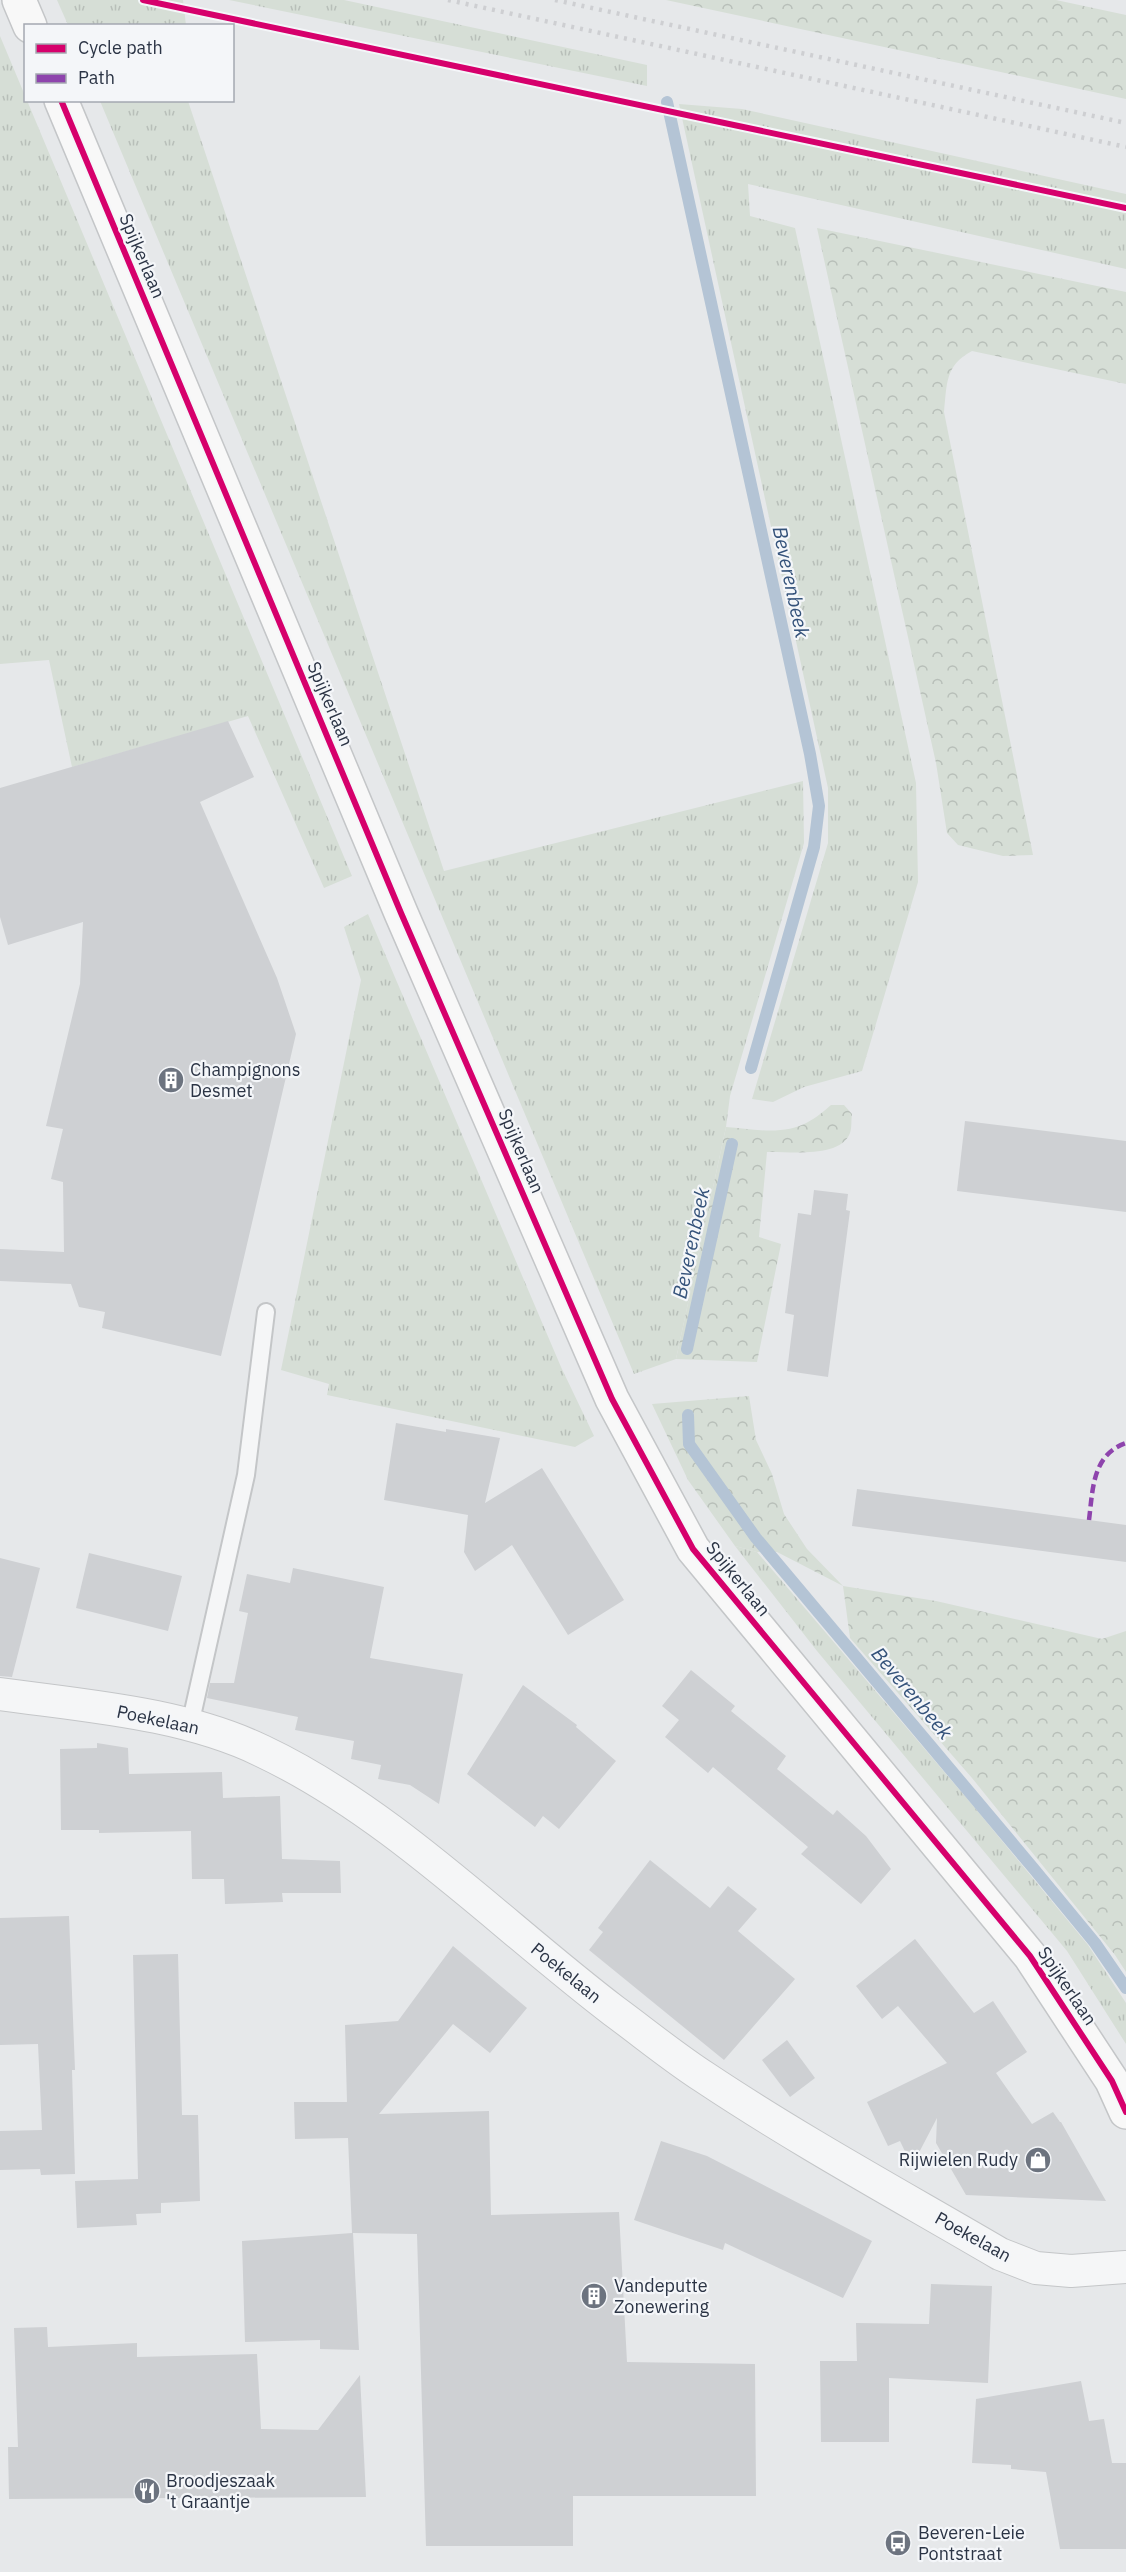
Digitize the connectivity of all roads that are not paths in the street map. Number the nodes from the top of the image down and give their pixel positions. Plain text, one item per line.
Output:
1 (19, 0) edge
2 (29, 24) edge
3 (62, 102) edge
4 (266, 1312) dead end
5 (0, 1694) edge
6 (190, 1725) junction
7 (1126, 2112) edge
8 (1126, 2266) edge

1 - 2 street
3 - 7 street, Spijkerlaan
4 - 6 lane
5 - 6 street, Poekelaan
6 - 8 street, Poekelaan

